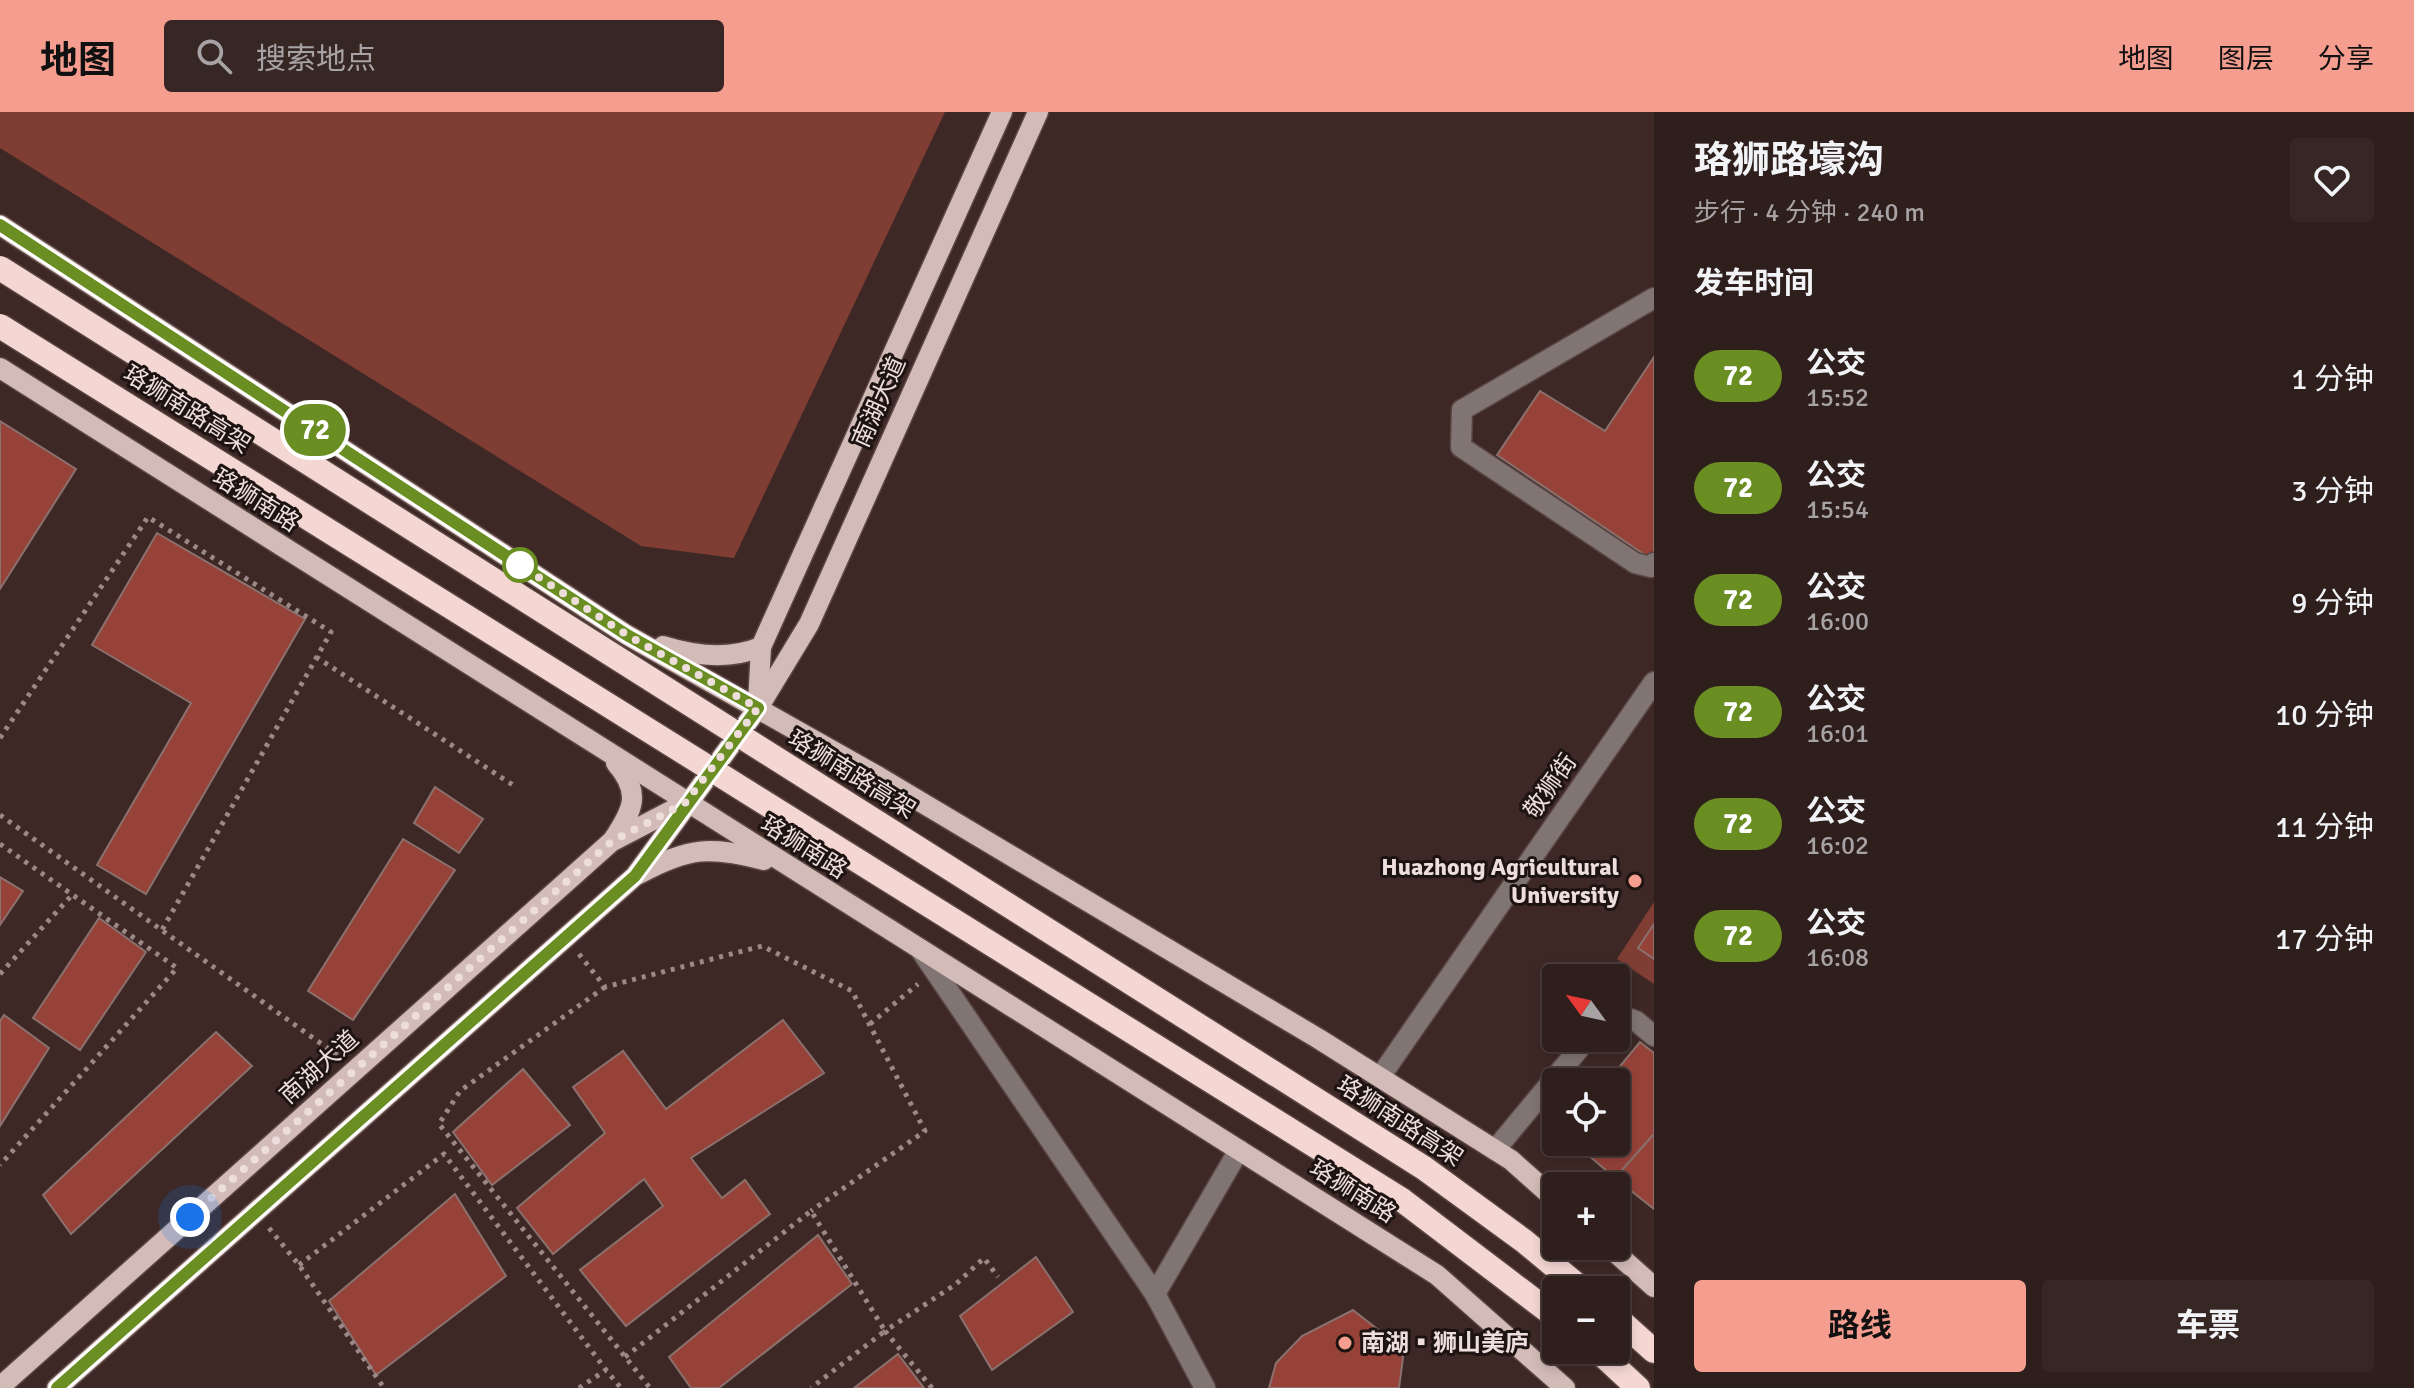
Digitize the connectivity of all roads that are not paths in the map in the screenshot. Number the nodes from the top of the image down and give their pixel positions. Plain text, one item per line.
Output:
1 (1002, 112) edge
2 (1038, 112) edge
3 (0, 225) edge
4 (0, 268) edge
5 (1654, 298) edge
6 (0, 326) edge
7 (0, 368) edge
8 (1654, 563) edge
9 (627, 635) junction
10 (761, 647) junction
11 (1654, 682) edge
12 (758, 708) junction
13 (605, 751) junction
14 (685, 803) junction
15 (611, 842) junction
16 (785, 866) junction
17 (635, 876) junction
18 (922, 952) junction
19 (1630, 1019) edge
20 (1654, 1036) edge
21 (1576, 1052) edge
22 (1380, 1077) junction
23 (1239, 1150) junction
24 (1495, 1150) junction
25 (1542, 1189) edge
26 (1624, 1260) edge
27 (1565, 1276) edge
28 (1654, 1287) edge
29 (1155, 1294) junction
30 (1542, 1306) edge
31 (1630, 1330) edge
32 (1654, 1351) edge
33 (1612, 1364) edge
34 (0, 1387) edge
35 (57, 1388) edge
36 (1205, 1388) edge
37 (1565, 1388) edge
38 (1638, 1388) edge

1 - 10 main road, 南湖大道
2 - 12 main road, 南湖大道
3 - 9 main road
4 - 27 highway, 珞狮南路高架, bridge
5 - 8 street
6 - 30 highway, 珞狮南路高架, bridge
7 - 13 main road, 珞狮南路
9 - 10 main road
9 - 12 main road
10 - 12 main road, 南湖大道
11 - 22 street, 敬狮街
12 - 14 main road, 南湖大道
12 - 22 main road
13 - 14 main road, 珞狮南路
13 - 15 main road
14 - 15 main road, 南湖大道
14 - 16 main road, 珞狮南路
14 - 17 main road, 南湖大道
15 - 34 main road, 南湖大道
16 - 17 main road
16 - 18 main road, 珞狮南路
17 - 35 main road, 南湖大道
18 - 23 main road, 珞狮南路
18 - 29 street
19 - 20 street
21 - 24 street
22 - 24 main road
23 - 29 street
23 - 37 main road, 珞狮南路
24 - 25 main road
26 - 28 main road
29 - 36 street
31 - 32 highway
33 - 38 highway

